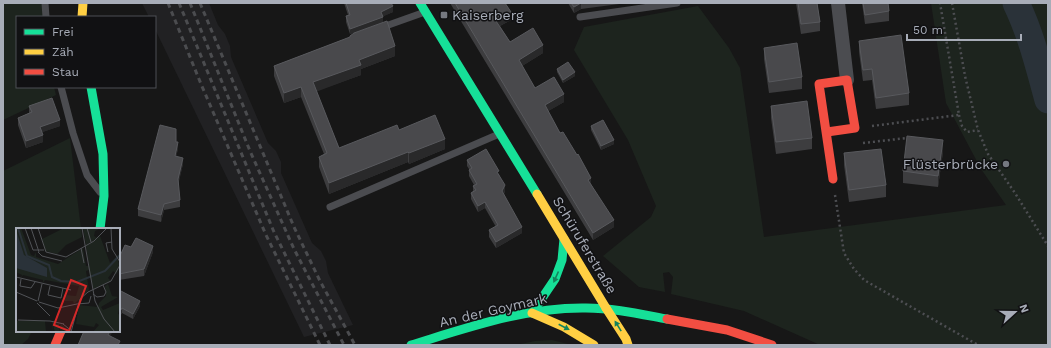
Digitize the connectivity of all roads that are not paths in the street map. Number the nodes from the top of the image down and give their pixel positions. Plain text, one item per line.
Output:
1 (45, 3) edge
2 (83, 3) edge
3 (420, 3) edge
4 (677, 3) edge
5 (838, 3) edge
6 (654, 4) edge
7 (425, 12) junction
8 (46, 16) edge
9 (82, 16) edge
10 (580, 17) dead end
11 (375, 30) edge
12 (848, 80) junction
13 (61, 88) edge
14 (91, 88) edge
15 (827, 132) junction
16 (500, 133) junction
17 (833, 179) road end
18 (104, 196) junction
19 (330, 207) dead end
20 (100, 228) edge
21 (564, 239) junction
22 (606, 308) junction
23 (532, 313) junction
24 (605, 321) dead end
25 (60, 332) edge
26 (54, 345) edge
27 (411, 345) edge
28 (594, 345) edge
29 (628, 345) edge
30 (772, 345) edge

1 - 8 lane
2 - 9 main road
3 - 7 main road, Schüruferstraße
4 - 6 lane
5 - 12 street
6 - 10 lane
7 - 11 lane
7 - 16 main road, Schüruferstraße
12 - 15 main road
12 - 15 main road
13 - 18 lane
14 - 18 main road
15 - 17 main road
16 - 19 lane
16 - 21 main road, Schüruferstraße
18 - 20 main road
21 - 22 main road, Schüruferstraße
21 -> 23 main road
22 - 23 main road, An der Goymark
22 - 24 main road
29 -> 22 main road
22 - 30 main road, Schüruferstraße
23 - 27 main road, An der Goymark
23 -> 28 main road
25 - 26 main road

